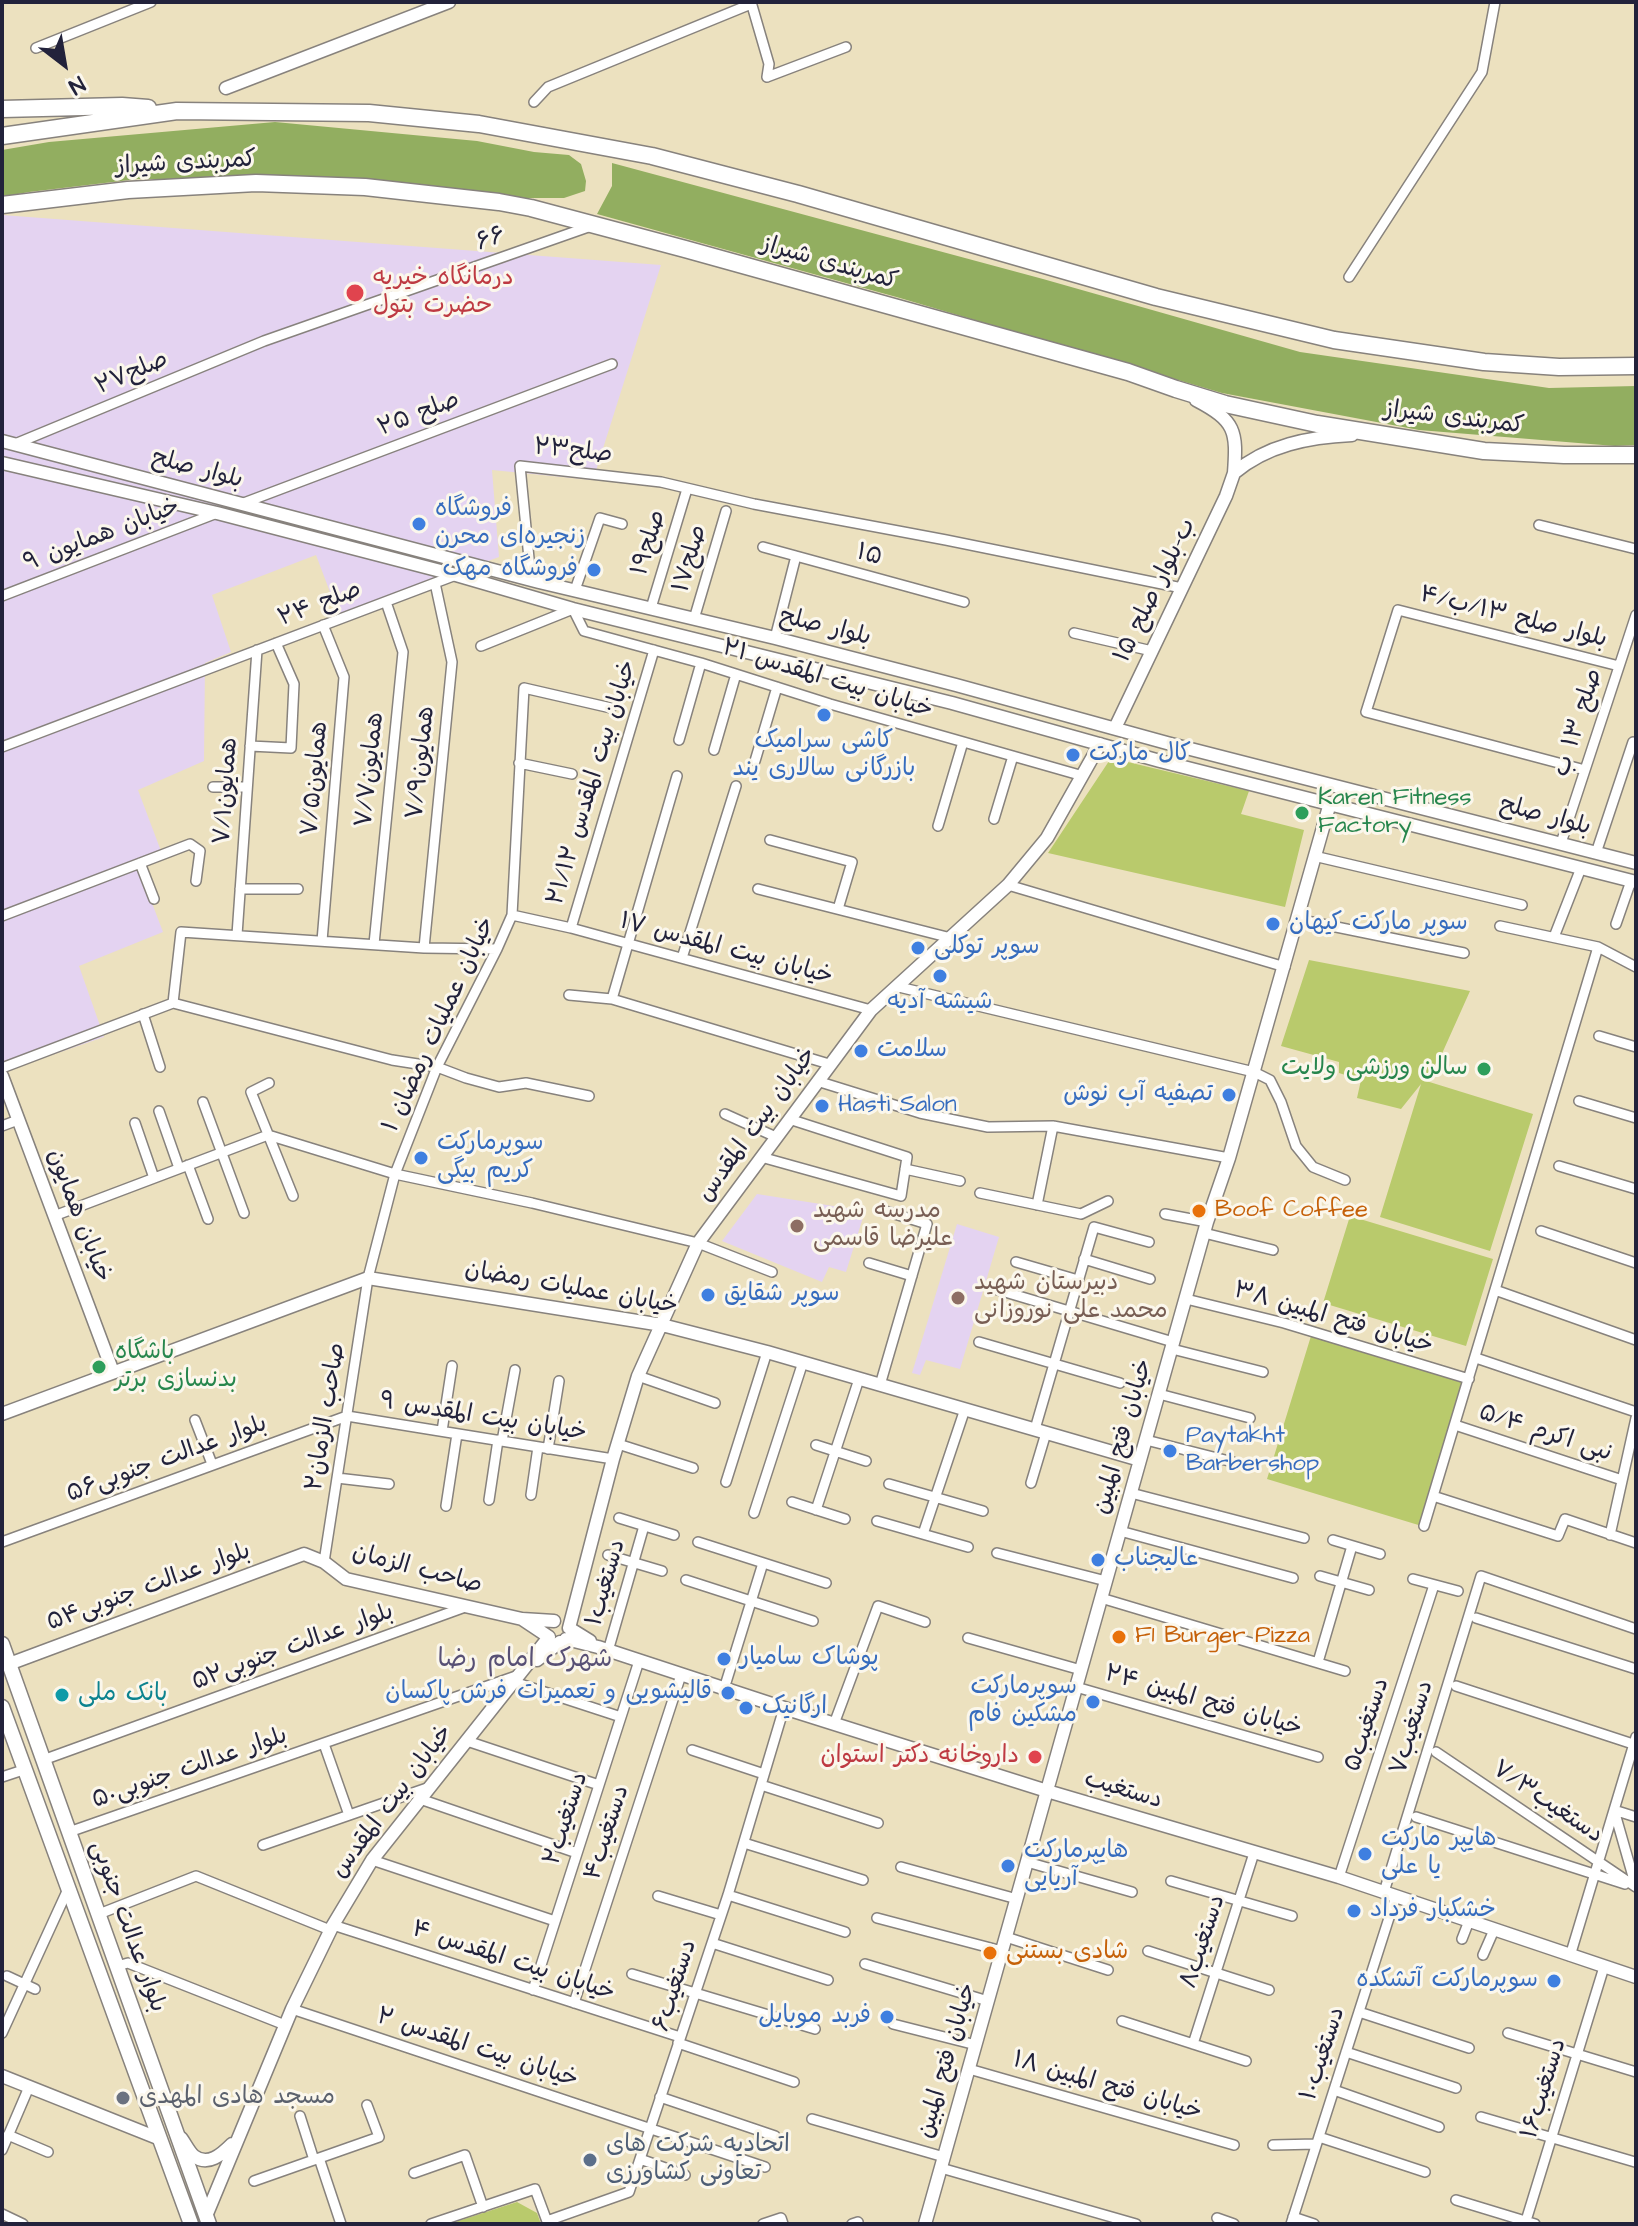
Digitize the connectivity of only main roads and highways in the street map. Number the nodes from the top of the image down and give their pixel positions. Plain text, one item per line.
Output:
1 (2, 109) edge
2 (177, 111) junction
3 (2, 136) edge
4 (2, 205) edge
5 (1636, 366) edge
6 (1636, 455) edge
7 (2, 1644) edge
8 (2, 1707) edge
9 (154, 2068) junction
10 (136, 2074) junction
11 (208, 2220) edge
12 (189, 2222) edge

1 - 2 highway
2 - 3 highway, کمربندی شیراز
2 - 5 highway, کمربندی شیراز
4 - 6 highway, کمربندی شیراز
7 - 9 main road, بلوار عدالت جنوبی
8 - 10 main road, بلوار عدالت جنوبی
9 - 10 main road
9 - 11 main road, بلوار عدالت جنوبی
10 - 12 main road, بلوار عدالت جنوبی

